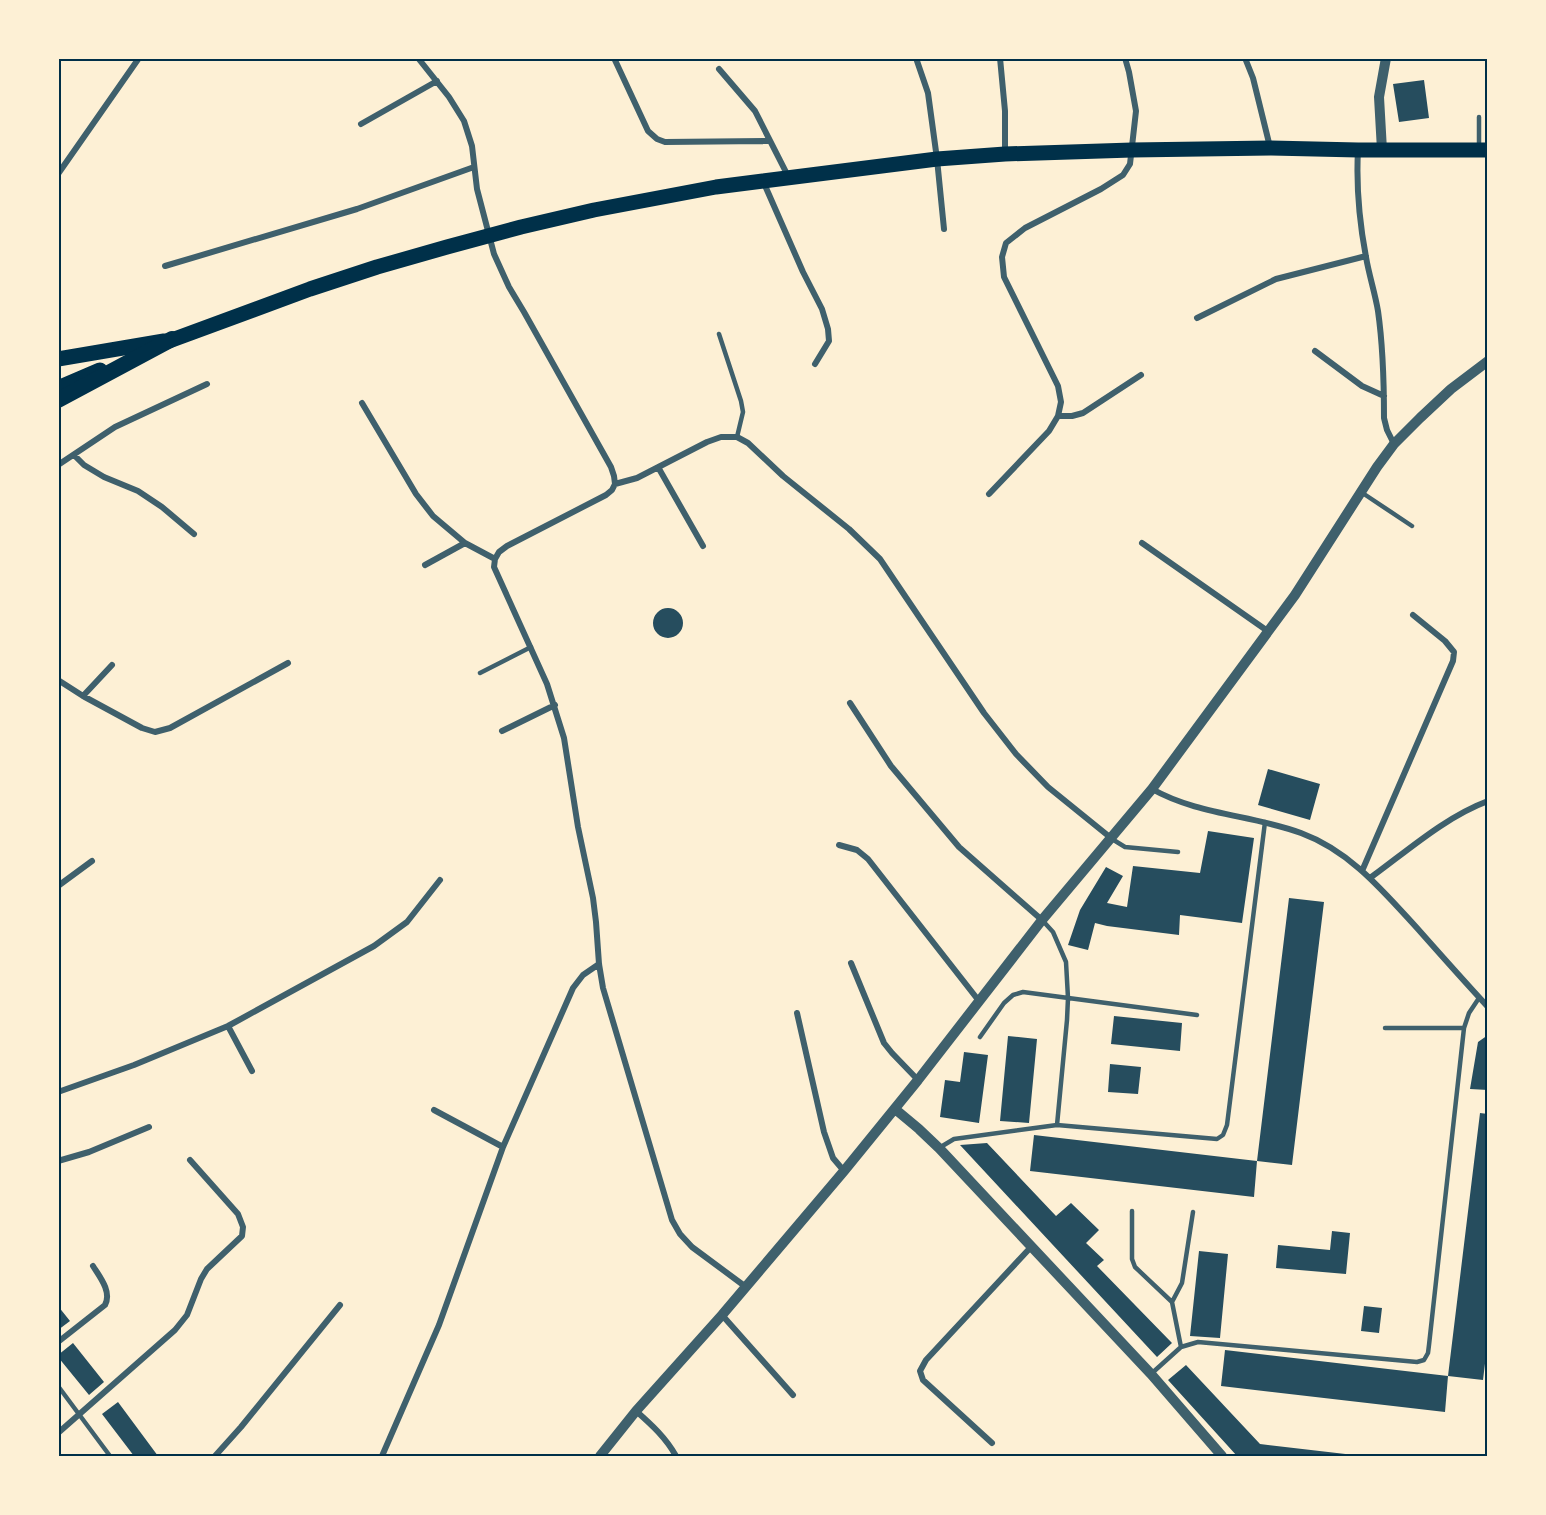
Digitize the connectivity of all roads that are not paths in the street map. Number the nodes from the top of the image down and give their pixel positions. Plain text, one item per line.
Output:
1 (139, 58) edge
2 (418, 58) edge
3 (614, 58) edge
4 (916, 58) edge
5 (1000, 58) edge
6 (1125, 58) edge
7 (1245, 58) edge
8 (1386, 58) edge
9 (719, 69) dead end
10 (437, 81) junction
11 (1479, 117) dead end
12 (361, 124) dead end
13 (770, 141) junction
14 (1271, 148) junction
15 (1132, 150) junction
16 (1358, 150) junction
17 (1382, 150) junction
18 (1484, 150) edge
19 (1005, 154) junction
20 (937, 159) junction
21 (474, 168) junction
22 (58, 174) edge
23 (788, 177) junction
24 (762, 181) junction
25 (944, 229) dead end
26 (1366, 256) junction
27 (165, 266) dead end
28 (1197, 318) dead end
29 (719, 334) dead end
30 (172, 339) junction
31 (1315, 351) dead end
32 (58, 359) edge
33 (1488, 361) edge
34 (815, 364) dead end
35 (1141, 375) dead end
36 (207, 384) dead end
37 (58, 388) edge
38 (1384, 396) junction
39 (58, 399) edge
40 (362, 403) dead end
41 (1058, 417) junction
42 (737, 437) junction
43 (1394, 444) junction
44 (74, 454) junction
45 (58, 465) edge
46 (658, 467) junction
47 (615, 484) junction
48 (1361, 492) junction
49 (988, 494) dead end
50 (1412, 526) dead end
51 (194, 534) dead end
52 (465, 543) junction
53 (1142, 543) dead end
54 (703, 546) dead end
55 (495, 560) junction
56 (425, 565) dead end
57 (1413, 615) dead end
58 (1269, 632) junction
59 (531, 647) junction
60 (288, 663) dead end
61 (112, 665) dead end
62 (480, 673) dead end
63 (58, 680) edge
64 (83, 696) junction
65 (850, 703) dead end
66 (555, 705) junction
67 (502, 731) dead end
68 (1152, 789) junction
69 (1488, 801) edge
70 (1265, 822) junction
71 (1111, 839) junction
72 (839, 845) dead end
73 (1178, 852) dead end
74 (92, 861) dead end
75 (1362, 871) junction
76 (1370, 878) junction
77 (440, 880) dead end
78 (58, 886) edge
79 (1042, 920) junction
80 (850, 963) dead end
81 (599, 964) junction
82 (1068, 998) junction
83 (1479, 998) junction
84 (979, 1001) junction
85 (1488, 1007) edge
86 (797, 1013) dead end
87 (1197, 1015) dead end
88 (228, 1026) junction
89 (1385, 1028) dead end
90 (1464, 1028) junction
91 (980, 1037) dead end
92 (252, 1071) dead end
93 (918, 1080) junction
94 (58, 1092) edge
95 (895, 1109) junction
96 (434, 1110) dead end
97 (1057, 1125) junction
98 (149, 1127) dead end
99 (503, 1147) junction
100 (939, 1149) junction
101 (190, 1160) dead end
102 (58, 1161) edge
103 (844, 1171) junction
104 (1132, 1211) dead end
105 (1193, 1212) dead end
106 (1031, 1247) junction
107 (93, 1266) dead end
108 (746, 1287) junction
109 (1172, 1302) junction
110 (339, 1305) dead end
111 (722, 1315) junction
112 (58, 1342) edge
113 (1181, 1347) junction
114 (1151, 1374) junction
115 (58, 1386) edge
116 (793, 1395) dead end
117 (636, 1411) junction
118 (80, 1415) junction
119 (58, 1433) edge
120 (992, 1443) dead end
121 (110, 1456) edge
122 (215, 1456) edge
123 (382, 1456) edge
124 (600, 1456) edge
125 (676, 1456) edge
126 (1222, 1456) edge

1 - 22 street
2 - 10 street
3 - 13 street
4 - 20 street
5 - 19 street
6 - 15 street
7 - 14 street
8 - 17 street
9 - 13 street
10 - 12 street
10 - 21 street
11 - 18 lane
13 - 23 street
14 - 15 main road
14 - 16 main road
15 - 19 main road
15 - 41 street
16 - 17 main road
16 - 26 street
17 - 18 main road
19 - 20 main road
20 - 23 main road
20 - 25 street
21 - 27 street
21 - 47 street
23 - 24 main road
24 - 30 main road
24 - 34 street
26 - 28 street
26 - 38 street
29 - 42 lane
30 - 32 main road
30 - 37 main road
30 - 39 highway
31 - 38 street
33 - 43 street
35 - 41 street
36 - 44 street
38 - 43 street
40 - 52 street
41 - 49 street
42 - 46 street
42 - 71 street
43 - 48 street
44 - 45 street
44 - 51 street
46 - 47 street
46 - 54 street
47 - 55 street
48 - 50 lane
48 - 58 street
52 - 55 street
52 - 56 street
53 - 58 street
55 - 59 street
57 - 75 street
58 - 68 street
59 - 62 lane
59 - 66 street
60 - 64 street
61 - 64 street
63 - 64 street
65 - 79 street
66 - 67 street
66 - 81 street
68 - 70 street
68 - 71 street
69 - 76 street
70 - 75 street
70 - 97 lane
71 - 73 lane
71 - 79 street
72 - 84 street
74 - 78 street
75 - 76 street
76 - 83 street
77 - 88 street
79 - 82 lane
79 - 84 street
80 - 93 street
81 - 99 street
81 - 108 street
82 - 87 lane
82 - 91 lane
82 - 97 lane
83 - 85 street
83 - 90 lane
84 - 93 street
86 - 103 street
88 - 92 street
88 - 94 street
89 - 90 lane
90 - 113 lane
93 - 95 street
95 - 100 street
95 - 103 street
96 - 99 street
97 - 100 lane
98 - 102 street
99 - 123 street
100 - 106 street
101 - 118 street
103 - 108 street
104 - 109 lane
105 - 109 lane
106 - 114 street
106 - 120 street
107 - 112 street
108 - 111 street
109 - 113 lane
110 - 122 street
111 - 116 street
111 - 117 street
113 - 114 lane
114 - 126 street
115 - 118 lane
117 - 124 street
117 - 125 street
118 - 119 street
118 - 121 lane

